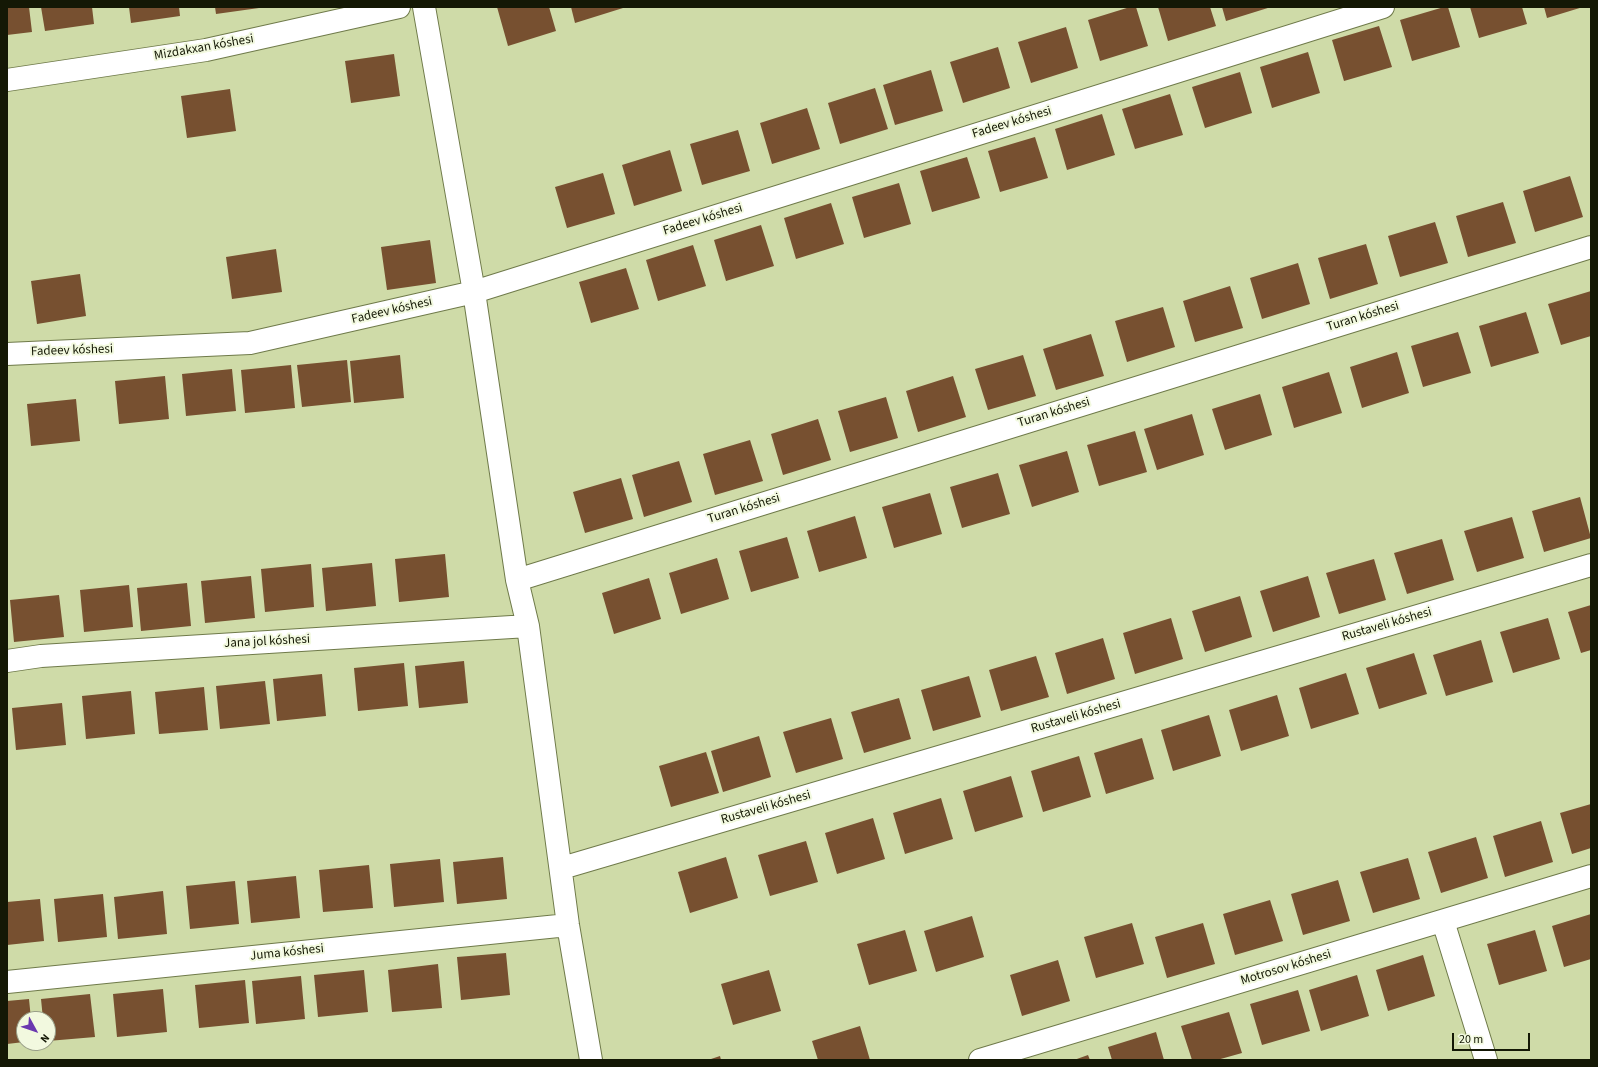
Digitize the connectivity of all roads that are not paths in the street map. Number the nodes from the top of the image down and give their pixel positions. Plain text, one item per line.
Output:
1 (399, 7) edge
2 (424, 7) edge
3 (1383, 7) edge
4 (7, 80) edge
5 (1591, 247) edge
6 (474, 292) junction
7 (7, 354) edge
8 (1591, 565) edge
9 (517, 580) junction
10 (528, 626) junction
11 (7, 661) edge
12 (562, 868) junction
13 (1591, 876) edge
14 (1443, 921) junction
15 (568, 924) junction
16 (7, 982) edge
17 (591, 1060) edge
18 (980, 1060) edge
19 (1486, 1060) edge

1 - 4 street, Mizdakxan kóshesi
2 - 6 street
3 - 6 street, Fadeev kóshesi
5 - 9 street, Turan kóshesi
6 - 7 street, Fadeev kóshesi
6 - 9 street
8 - 12 street, Rustaveli kóshesi
9 - 10 street
10 - 11 street, Jana jol kóshesi
10 - 12 street
12 - 15 street
13 - 14 street, Motrosov kóshesi
14 - 18 street, Motrosov kóshesi
14 - 19 street
15 - 16 street, Juma kóshesi
15 - 17 street

